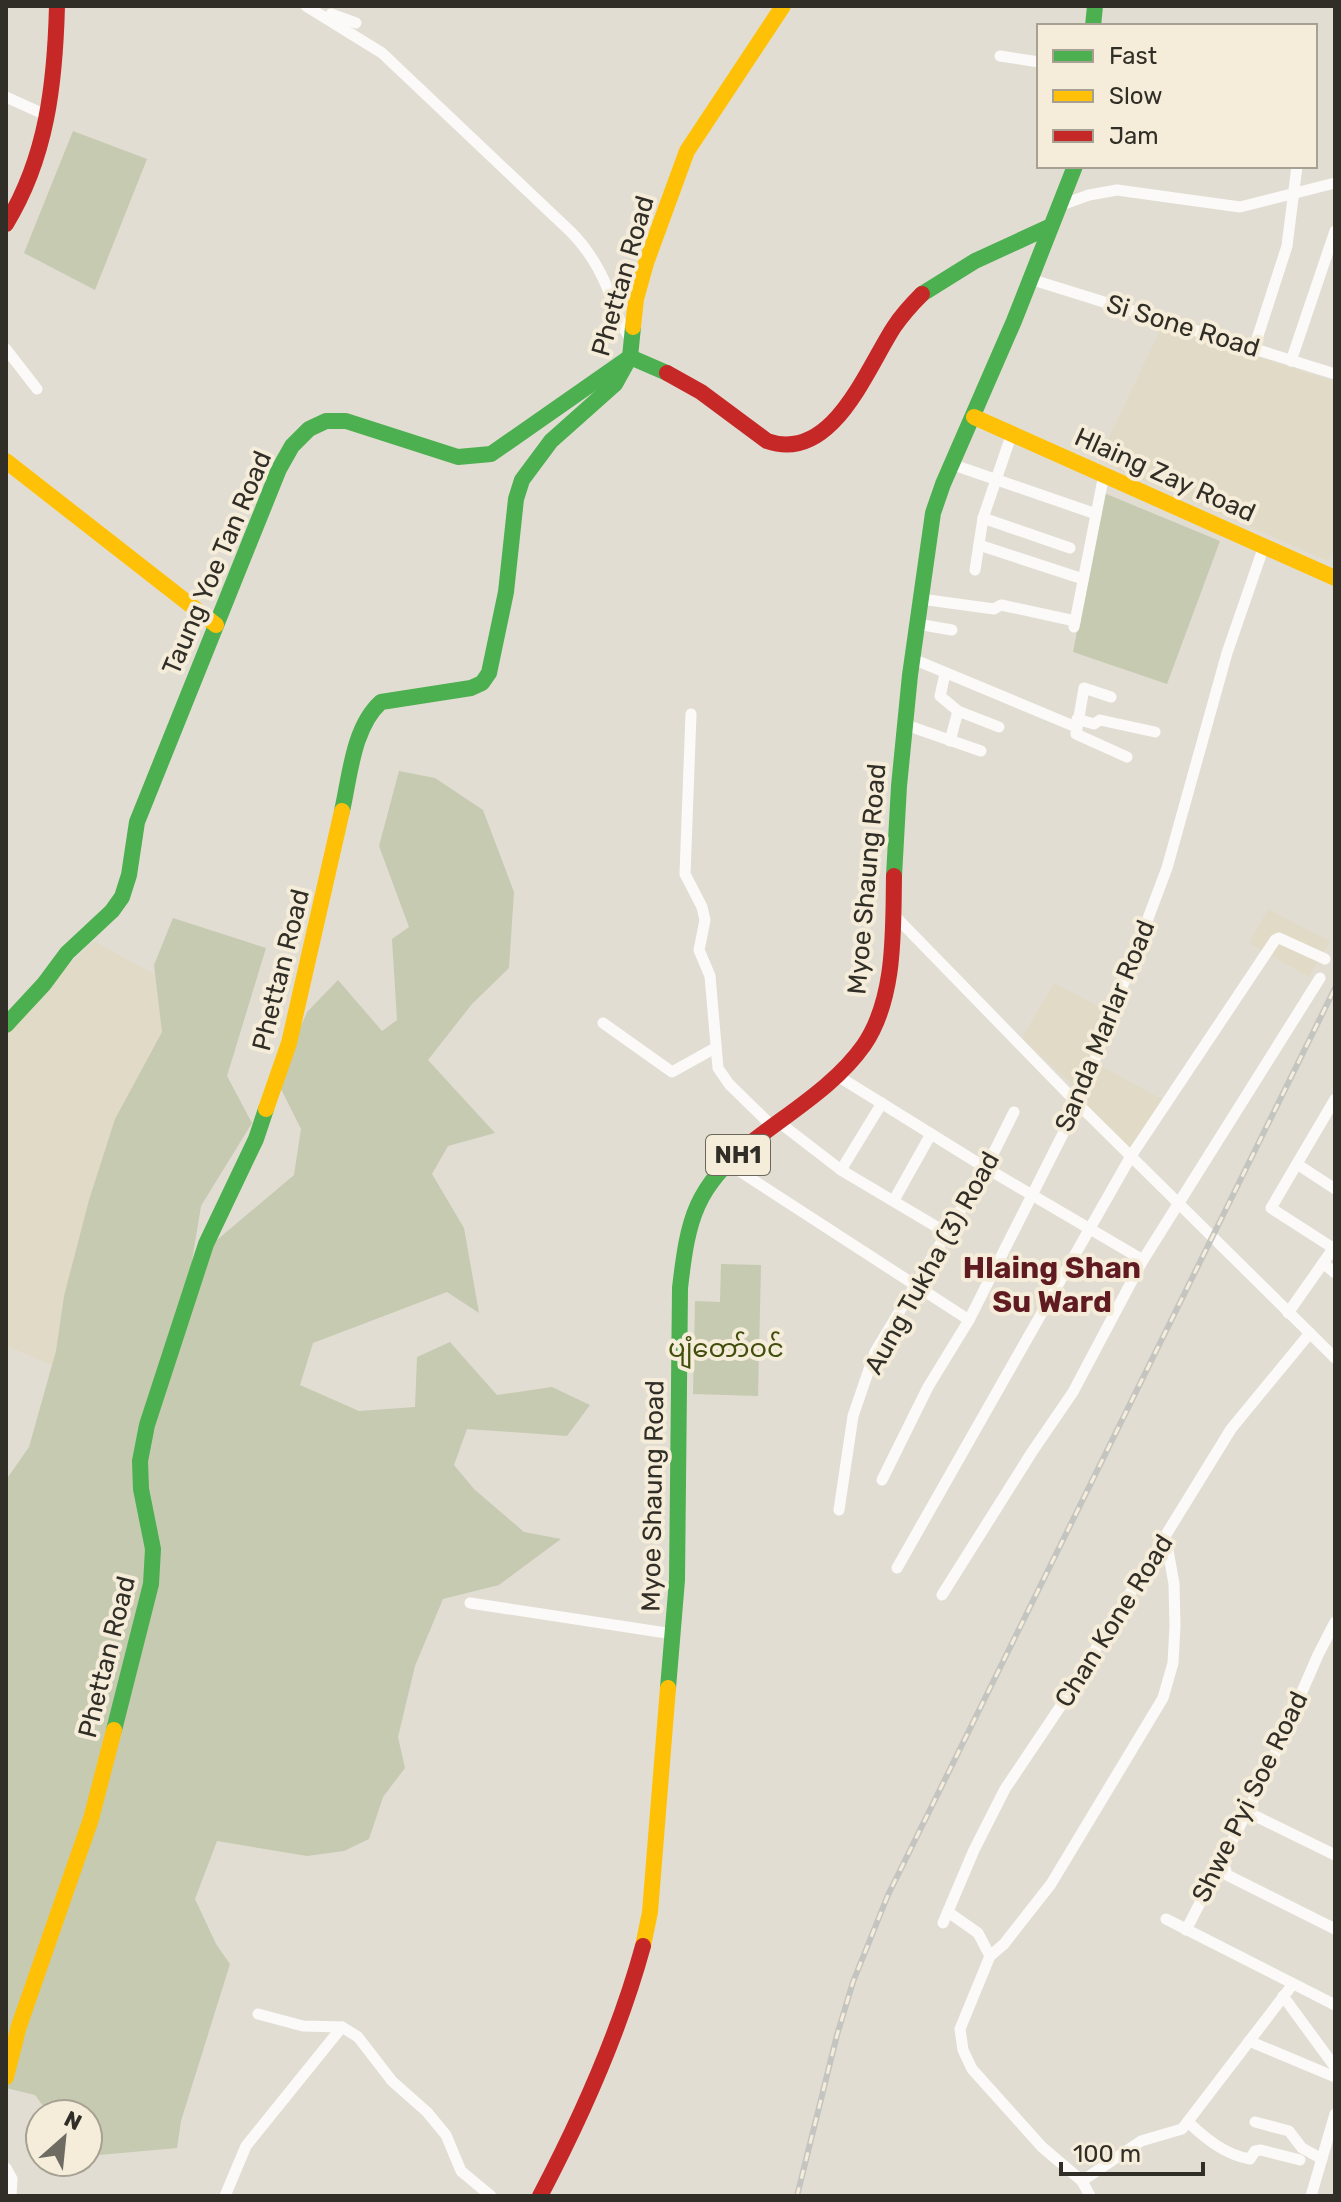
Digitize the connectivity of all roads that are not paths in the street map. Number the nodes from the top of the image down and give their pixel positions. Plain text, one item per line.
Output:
1 (57, 6) edge
2 (308, 6) edge
3 (783, 6) edge
4 (356, 23) dead end
5 (1000, 56) dead end
6 (1037, 62) edge
7 (6, 97) edge
8 (48, 116) junction
9 (1074, 168) edge
10 (1297, 168) edge
11 (1335, 183) edge
12 (1293, 195) junction
13 (1060, 205) junction
14 (6, 224) edge
15 (1051, 226) junction
16 (1335, 231) edge
17 (1030, 279) junction
18 (1254, 348) junction
19 (6, 349) edge
20 (631, 349) junction
21 (1291, 361) junction
22 (1335, 374) edge
23 (37, 389) dead end
24 (974, 417) junction
25 (1012, 433) junction
26 (6, 461) edge
27 (951, 464) junction
28 (1104, 474) junction
29 (995, 477) junction
30 (1096, 514) junction
31 (983, 518) junction
32 (979, 545) junction
33 (1264, 546) junction
34 (1070, 548) dead end
35 (975, 570) dead end
36 (1335, 578) edge
37 (1083, 579) junction
38 (921, 599) junction
39 (917, 624) junction
40 (216, 625) junction
41 (952, 630) dead end
42 (913, 659) junction
43 (945, 674) junction
44 (1111, 697) dead end
45 (958, 711) junction
46 (691, 714) dead end
47 (1076, 723) junction
48 (906, 725) junction
49 (999, 727) dead end
50 (1155, 732) dead end
51 (950, 741) junction
52 (981, 751) dead end
53 (1127, 757) dead end
54 (892, 912) junction
55 (1325, 959) dead end
56 (1320, 978) dead end
57 (603, 1023) dead end
58 (6, 1025) edge
59 (715, 1048) junction
60 (836, 1075) junction
61 (1335, 1099) edge
62 (882, 1103) junction
63 (1078, 1104) junction
64 (1014, 1112) dead end
65 (776, 1125) junction
66 (931, 1134) junction
67 (1131, 1156) junction
68 (727, 1163) junction
69 (1297, 1164) junction
70 (986, 1168) junction
71 (841, 1170) junction
72 (1335, 1189) edge
73 (1034, 1196) junction
74 (894, 1200) junction
75 (1179, 1203) junction
76 (1088, 1228) junction
77 (947, 1233) junction
78 (1334, 1247) edge
79 (1143, 1260) junction
80 (1323, 1263) junction
81 (1335, 1273) edge
82 (916, 1286) junction
83 (1288, 1313) junction
84 (969, 1320) junction
85 (1310, 1333) junction
86 (1335, 1358) edge
87 (882, 1480) dead end
88 (839, 1510) dead end
89 (1166, 1539) junction
90 (897, 1568) dead end
91 (942, 1595) dead end
92 (470, 1603) dead end
93 (1335, 1622) edge
94 (673, 1634) junction
95 (1247, 1812) junction
96 (1335, 1855) edge
97 (1222, 1857) junction
98 (1166, 1919) dead end
99 (1335, 1929) edge
100 (1186, 1930) junction
101 (990, 1956) junction
102 (1293, 1984) junction
103 (1283, 1996) junction
104 (1335, 2005) edge
105 (258, 2014) dead end
106 (342, 2027) junction
107 (1249, 2041) junction
108 (1335, 2067) edge
109 (6, 2077) edge
110 (1335, 2077) edge
111 (1335, 2114) edge
112 (1188, 2122) junction
113 (1255, 2122) dead end
114 (1322, 2159) junction
115 (1300, 2160) dead end
116 (6, 2168) edge
117 (1087, 2189) edge
118 (11, 2196) edge
119 (225, 2196) edge
120 (491, 2196) edge
121 (540, 2196) edge
122 (1101, 2196) edge
123 (1311, 2196) edge

1 - 8 main road
2 - 4 street
2 - 20 street
3 - 20 main road, Phettan Road
5 - 6 street
7 - 8 street
8 - 14 main road
9 - 13 main road, Myoe Shaung Road / NH1
10 - 12 street
11 - 12 street
12 - 13 street
12 - 18 street
13 - 15 main road, Myoe Shaung Road / NH1
15 - 17 main road, Myoe Shaung Road / NH1
15 - 20 main road
16 - 21 street
17 - 18 street, Si Sone Road
17 - 24 main road, Myoe Shaung Road / NH1
18 - 21 street, Si Sone Road
19 - 23 street
20 - 40 main road, Taung Yoe Tan Road
20 - 109 main road, Phettan Road
21 - 22 street, Si Sone Road
24 - 25 main road, Hlaing Zay Road
24 - 27 main road, Myoe Shaung Road / NH1
25 - 28 main road, Hlaing Zay Road
25 - 29 street
26 - 40 main road
27 - 29 street
27 - 38 main road, Myoe Shaung Road / NH1
28 - 30 street
28 - 33 main road, Hlaing Zay Road
29 - 30 street
29 - 31 street
30 - 37 street
31 - 32 street
31 - 34 street
32 - 35 street
32 - 37 street
33 - 36 main road, Hlaing Zay Road
33 - 63 street, Sanda Marlar Road
37 - 38 street
38 - 39 main road, Myoe Shaung Road / NH1
39 - 41 street
39 - 42 main road, Myoe Shaung Road / NH1
40 - 58 main road, Taung Yoe Tan Road
42 - 43 street
42 - 48 main road, Myoe Shaung Road / NH1
43 - 45 street
43 - 47 street
44 - 47 street
45 - 49 street
45 - 51 street
46 - 59 street
47 - 50 street
47 - 53 street
48 - 51 street
48 - 54 main road, Myoe Shaung Road / NH1
51 - 52 street
54 - 60 main road, Myoe Shaung Road / NH1
54 - 63 street
55 - 67 street
56 - 75 street
57 - 59 street
59 - 65 street
60 - 62 street
60 - 65 main road, Myoe Shaung Road / NH1
61 - 69 street
62 - 66 street
62 - 71 street
63 - 67 street
63 - 73 street, Sanda Marlar Road
64 - 70 street, Aung Tukha (3) Road
65 - 68 main road, Myoe Shaung Road / NH1
65 - 71 street
66 - 70 street
66 - 74 street
67 - 75 street
67 - 76 street
68 - 82 street
68 - 94 main road, Myoe Shaung Road / NH1
69 - 72 street
69 - 78 street
70 - 73 street
70 - 77 street, Aung Tukha (3) Road
71 - 74 street
73 - 76 street
73 - 84 street, Sanda Marlar Road
74 - 77 street
75 - 79 street
75 - 83 street
76 - 79 street
76 - 90 street
77 - 82 street, Aung Tukha (3) Road
78 - 80 street
79 - 91 street
80 - 81 street
80 - 83 street
82 - 84 street
82 - 88 street, Aung Tukha (3) Road
83 - 85 street
84 - 87 street, Sanda Marlar Road
85 - 86 street
85 - 89 street, Chan Kone Road
89 - 101 street
89 - 101 street, Chan Kone Road
92 - 94 street
93 - 95 street, Shwe Pyi Soe Road
94 - 121 main road, Myoe Shaung Road / NH1
95 - 96 street
95 - 97 street, Shwe Pyi Soe Road
97 - 99 street
97 - 100 street, Shwe Pyi Soe Road
98 - 100 street
100 - 102 street
101 - 117 street
102 - 103 street
102 - 104 street
103 - 107 street
103 - 108 street
105 - 106 street
106 - 119 street
106 - 120 street
107 - 110 street
107 - 112 street
111 - 114 street
112 - 115 street
112 - 117 street
113 - 114 street
114 - 123 street
116 - 118 street
117 - 122 street

